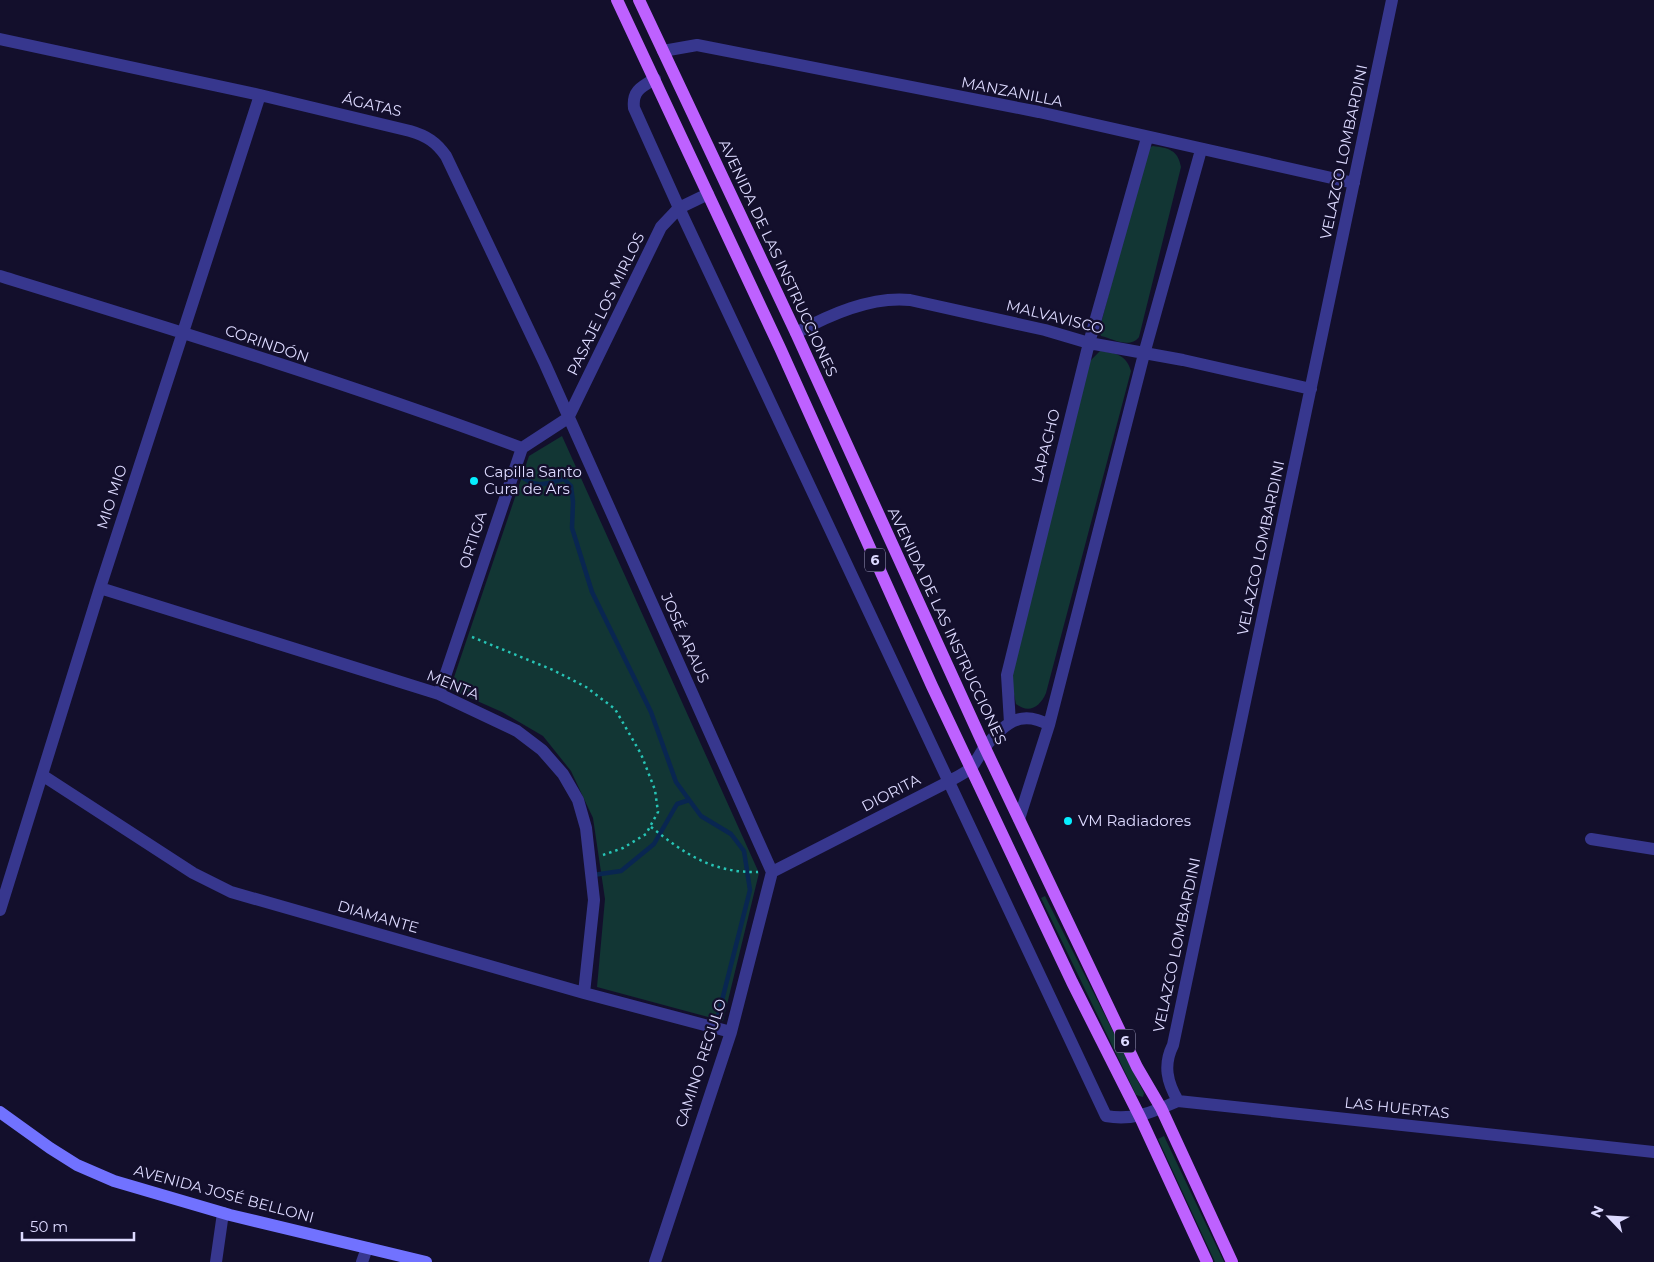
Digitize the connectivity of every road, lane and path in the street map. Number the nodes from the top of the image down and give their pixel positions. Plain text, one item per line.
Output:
1 (617, 0) edge
2 (640, 0) edge
3 (1392, 0) edge
4 (0, 39) edge
5 (663, 50) junction
6 (654, 80) junction
7 (260, 95) junction
8 (1147, 138) junction
9 (1201, 150) junction
10 (1354, 183) junction
11 (708, 194) junction
12 (679, 208) junction
13 (0, 276) edge
14 (182, 332) junction
15 (796, 333) junction
16 (1089, 343) junction
17 (1144, 354) junction
18 (1311, 388) junction
19 (568, 418) junction
20 (522, 448) junction
21 (100, 588) junction
22 (460, 632) junction
23 (439, 694) junction
24 (1010, 723) junction
25 (1049, 724) junction
26 (985, 748) junction
27 (971, 768) junction
28 (42, 775) junction
29 (948, 782) junction
30 (1019, 819) junction
31 (651, 827) junction
32 (1591, 839) dead end
33 (1654, 849) edge
34 (590, 859) junction
35 (758, 872) dead end
36 (772, 872) junction
37 (0, 910) edge
38 (584, 993) junction
39 (731, 1032) junction
40 (1178, 1101) junction
41 (1161, 1108) junction
42 (0, 1112) edge
43 (1140, 1117) junction
44 (1654, 1152) edge
45 (223, 1214) junction
46 (367, 1248) junction
47 (216, 1262) edge
48 (362, 1262) edge
49 (426, 1262) edge
50 (655, 1262) edge
51 (1207, 1262) edge
52 (1232, 1262) edge

1 - 6 main road, 6
2 - 5 main road, AVENIDA DE LAS INSTRUCCIONES / 6
3 - 10 street, VELAZCO LOMBARDINI
4 - 7 street, ÁGATAS
5 - 8 street, MANZANILLA
5 - 15 main road, AVENIDA DE LAS INSTRUCCIONES / 6
6 - 11 main road, 6
6 - 12 street
7 - 14 street, MIO MIO
7 - 19 street, ÁGATAS
8 - 9 street, MANZANILLA
8 - 16 street, LAPACHO
9 - 10 street, MANZANILLA
9 - 17 street
10 - 18 street, VELAZCO LOMBARDINI
11 - 12 street
11 - 27 main road, 6
12 - 19 street, PASAJE LOS MIRLOS
12 - 29 street
13 - 14 street, CORINDÓN
14 - 20 street, CORINDÓN
14 - 21 street, MIO MIO
15 - 16 street, MALVAVISCO
15 - 26 main road, AVENIDA DE LAS INSTRUCCIONES / 6
16 - 17 street, MALVAVISCO
16 - 24 street, LAPACHO
17 - 18 street, MALVAVISCO
17 - 25 street
18 - 40 street, VELAZCO LOMBARDINI
19 - 20 street
19 - 36 street, JOSÉ ARAUS
20 - 22 street, ORTIGA
21 - 23 street, MENTA
21 - 28 street, MIO MIO
22 - 23 street, ORTIGA
22 - 31 path
23 - 34 street, MENTA
24 - 25 street
24 - 26 street, DIORITA
25 - 30 street
26 - 27 street, DIORITA
26 - 30 main road, AVENIDA DE LAS INSTRUCCIONES / 6
27 - 29 street, DIORITA
27 - 43 main road, 6
28 - 37 street, MIO MIO
28 - 38 street, DIAMANTE
29 - 36 street, DIORITA
29 - 43 street
30 - 41 main road, AVENIDA DE LAS INSTRUCCIONES / 6
31 - 34 path
31 - 35 path
32 - 33 street
34 - 38 street, MENTA
36 - 39 street, CAMINO REGULO
38 - 39 street, DIAMANTE
39 - 50 street, CAMINO REGULO
40 - 41 street, LAS HUERTAS
40 - 44 street, LAS HUERTAS
41 - 43 street, LAS HUERTAS
41 - 52 main road, AVENIDA DE LAS INSTRUCCIONES / 6
42 - 45 street, AVENIDA JOSÉ BELLONI
43 - 51 main road, 6
45 - 46 street, AVENIDA JOSÉ BELLONI
45 - 47 street
46 - 48 street
46 - 49 street, AVENIDA JOSÉ BELLONI

